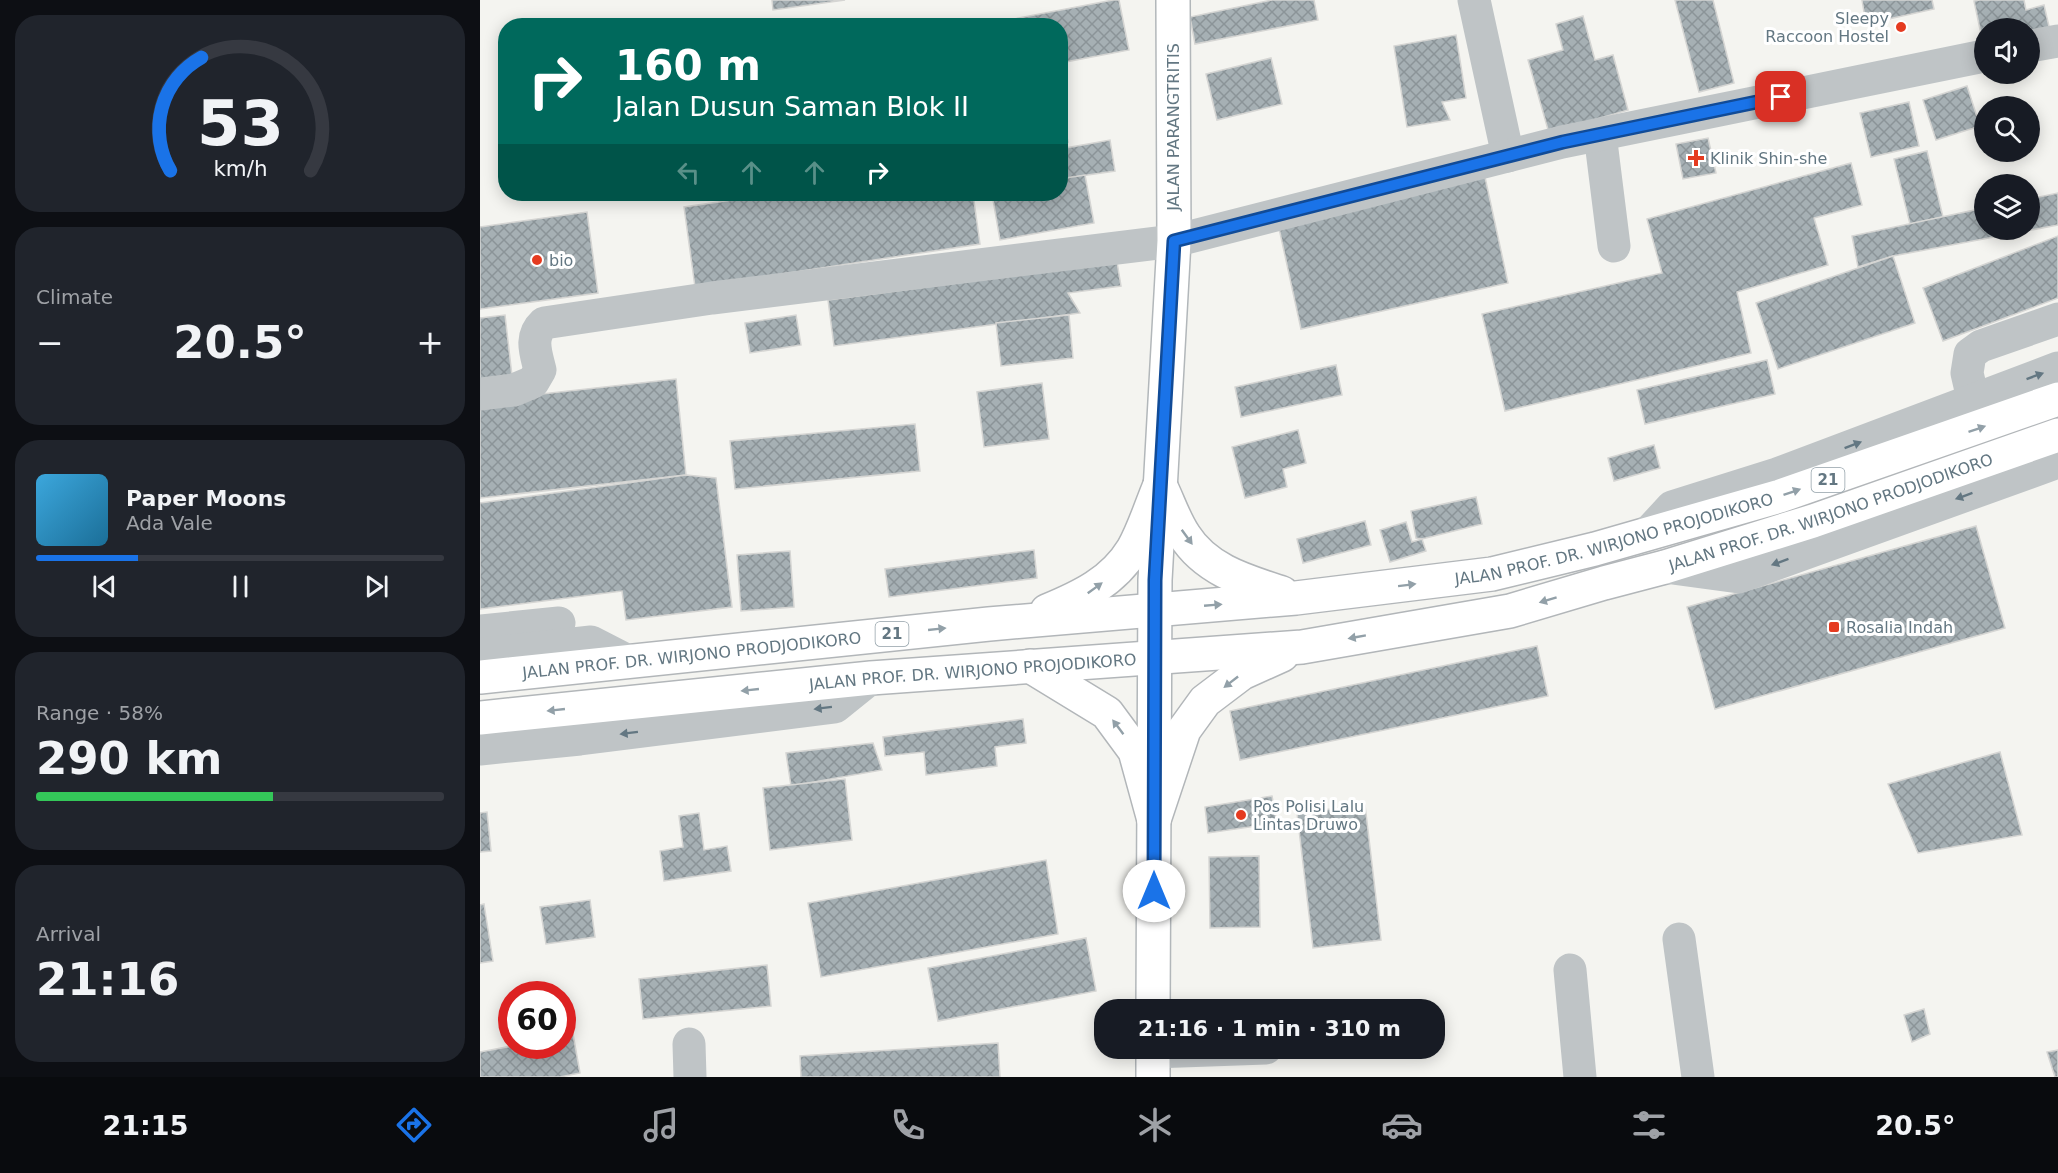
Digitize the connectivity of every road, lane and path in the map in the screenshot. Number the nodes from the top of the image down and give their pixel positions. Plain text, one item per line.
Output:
1 (1173, 0) edge
2 (1474, 0) edge
3 (2058, 40) edge
4 (2040, 44) edge
5 (1974, 58) edge
6 (1600, 134) junction
7 (1508, 156) junction
8 (1174, 241) junction
9 (1614, 246) dead end
10 (2058, 319) edge
11 (2058, 368) edge
12 (480, 394) edge
13 (1973, 399) junction
14 (2058, 399) edge
15 (2058, 435) edge
16 (2058, 462) edge
17 (2005, 468) junction
18 (1160, 485) junction
19 (1648, 533) junction
20 (1595, 549) junction
21 (1604, 583) junction
22 (1296, 598) junction
23 (1155, 610) junction
24 (1024, 621) junction
25 (480, 631) edge
26 (591, 642) junction
27 (1302, 647) junction
28 (480, 654) edge
29 (1155, 657) junction
30 (628, 660) junction
31 (1030, 666) junction
32 (480, 677) edge
33 (871, 678) junction
34 (480, 718) edge
35 (480, 748) edge
36 (1154, 820) junction
37 (1679, 939) dead end
38 (1570, 970) dead end
39 (1153, 999) edge
40 (689, 1044) dead end
41 (690, 1077) edge
42 (1580, 1077) edge
43 (1698, 1077) edge

1 - 8 main road, JALAN PARANGTRITIS
2 - 7 street
3 - 4 street
5 - 6 street
6 - 7 street
6 - 9 street
7 - 8 street
8 - 12 street
8 - 18 main road, JALAN PARANGTRITIS
10 - 13 street
13 -> 11 street
19 -> 13 street
19 -> 14 main road, JALAN PROF. DR. WIRJONO PROJODIKORO / 21
15 - 17 main road, JALAN PROF. DR. WIRJONO PRODJODIKORO / 21
16 - 17 street
17 -> 21 main road, JALAN PROF. DR. WIRJONO PRODJODIKORO / 21
18 -> 22 main road
18 - 23 main road, JALAN PARANGTRITIS
24 -> 18 main road
19 - 20 main road, JALAN PROF. DR. WIRJONO PROJODIKORO / 21
20 - 21 main road
22 -> 20 main road, JALAN PROF. DR. WIRJONO PROJODIKORO / 21
21 -> 27 main road, JALAN PROF. DR. WIRJONO PROJODIKORO / 21
23 -> 22 main road, JALAN PROF. DR. WIRJONO PROJODIKORO / 21
23 - 24 main road, JALAN PROF. DR. WIRJONO PRODJODIKORO / 21
23 - 29 main road, JALAN PARANGTRITIS
30 -> 24 main road, JALAN PROF. DR. WIRJONO PRODJODIKORO / 21
25 - 26 street
26 - 28 street
26 - 30 street
27 - 29 main road, JALAN PROF. DR. WIRJONO PROJODIKORO / 21
27 -> 36 main road
29 - 31 main road, JALAN PROF. DR. WIRJONO PROJODIKORO / 21
29 - 36 main road, JALAN PARANGTRITIS
30 - 32 main road, JALAN PROF. DR. WIRJONO PRODJODIKORO / 21
31 - 33 main road, JALAN PROF. DR. WIRJONO PROJODIKORO / 21
36 -> 31 main road
33 -> 34 main road, JALAN PROF. DR. WIRJONO PROJODIKORO / 21
33 -> 35 street
36 - 39 main road, JALAN PARANGTRITIS
37 - 43 street
38 - 42 street
40 - 41 street

